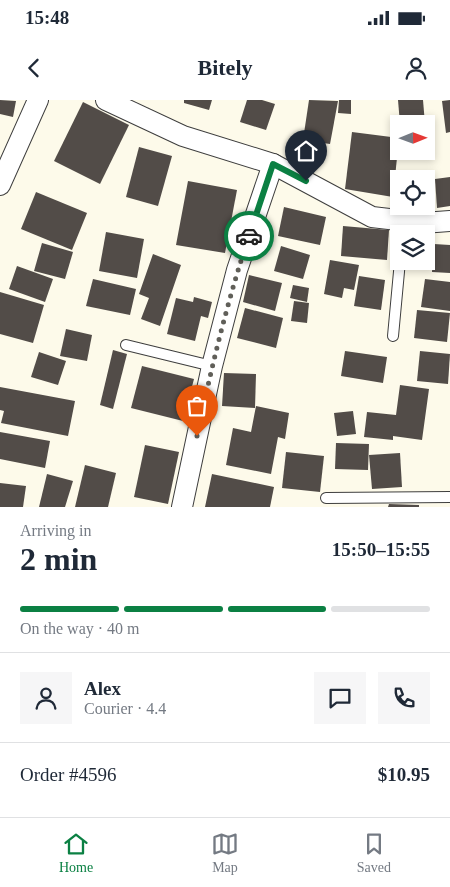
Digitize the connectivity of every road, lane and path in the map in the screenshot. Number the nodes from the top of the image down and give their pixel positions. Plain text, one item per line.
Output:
1 (38, 100) edge
2 (106, 100) edge
3 (273, 164) junction
4 (0, 185) edge
5 (450, 221) edge
6 (398, 225) edge
7 (414, 225) edge
8 (399, 270) edge
9 (393, 336) dead end
10 (126, 344) dead end
11 (212, 366) junction
12 (450, 497) edge
13 (326, 498) dead end
14 (182, 507) edge

1 - 4 street
2 - 3 street
3 - 6 street
3 - 11 street
5 - 7 street
8 - 9 lane
10 - 11 lane
11 - 14 street
12 - 13 lane

